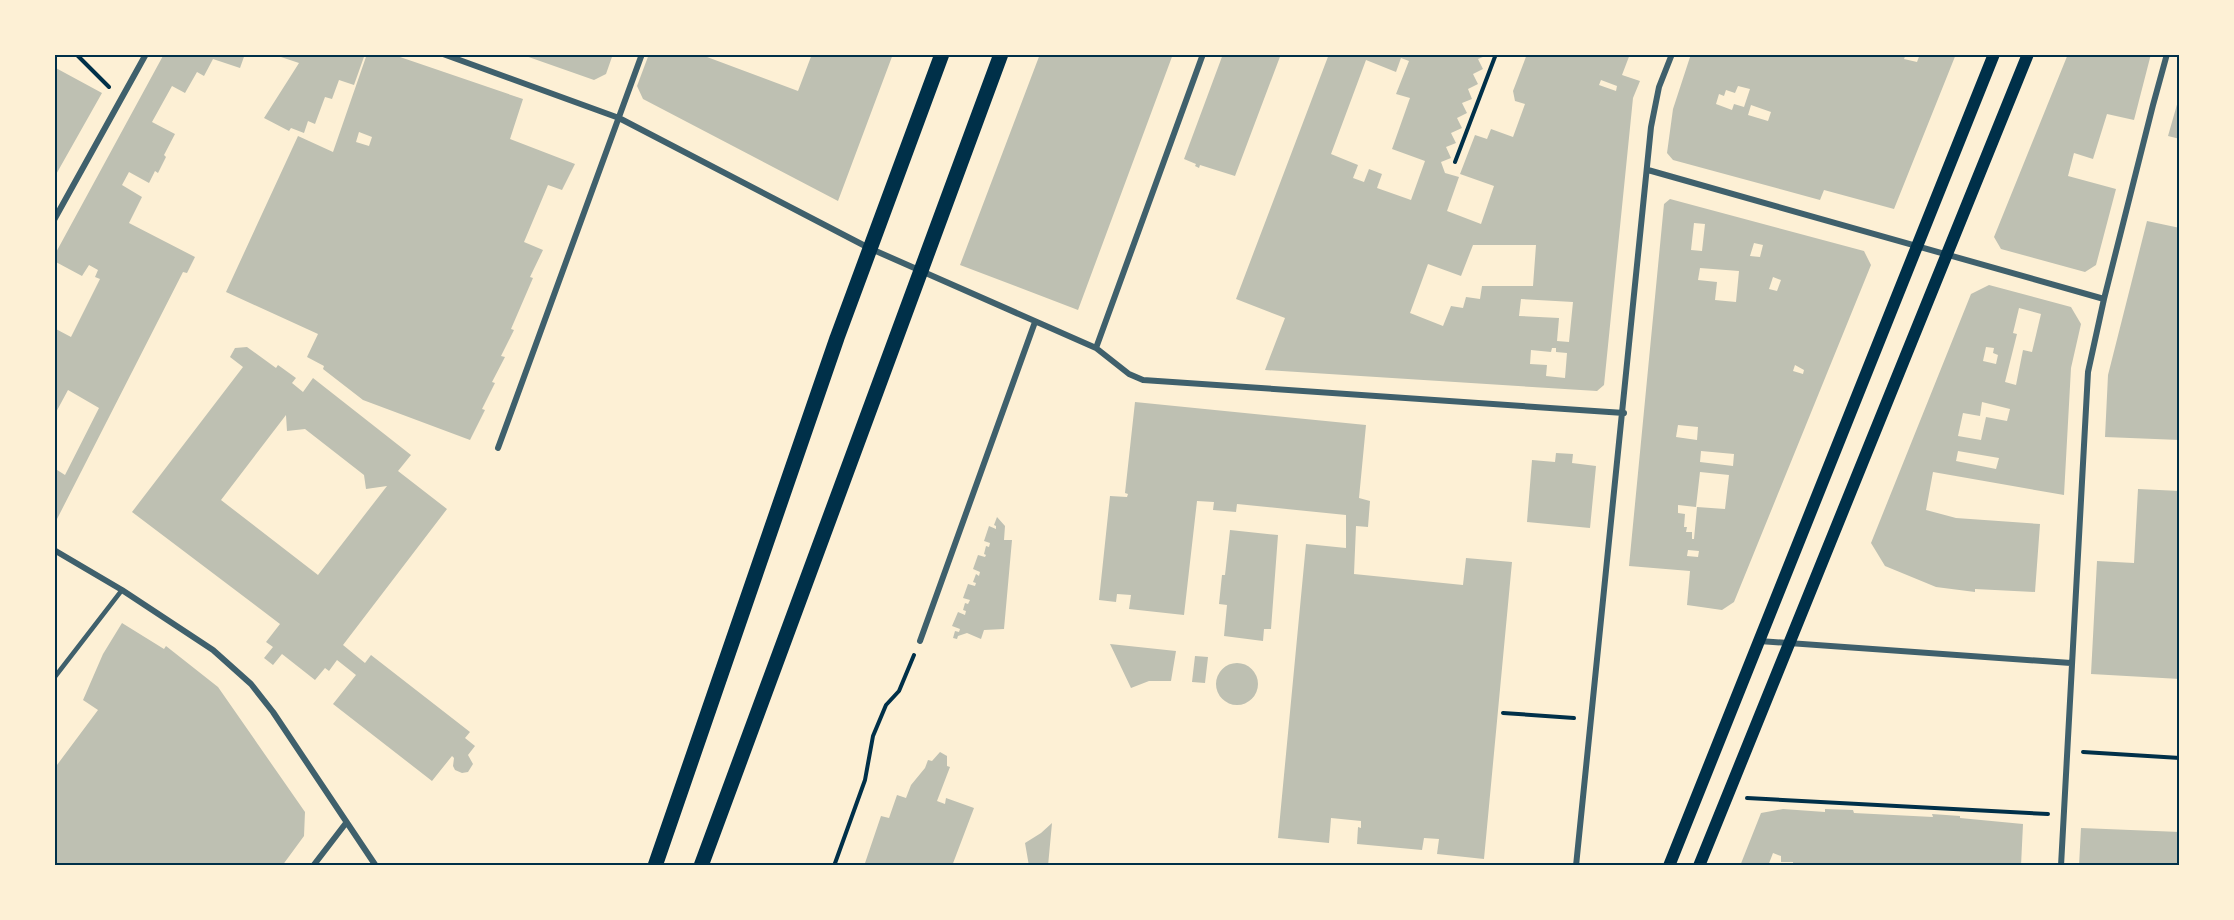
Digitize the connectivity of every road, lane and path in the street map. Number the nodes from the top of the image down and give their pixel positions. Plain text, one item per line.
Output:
1 (76, 54) edge
2 (146, 54) edge
3 (443, 54) edge
4 (642, 54) edge
5 (942, 54) edge
6 (1001, 54) edge
7 (1203, 54) edge
8 (1496, 54) edge
9 (1672, 54) edge
10 (1994, 54) edge
11 (2028, 54) edge
12 (2168, 54) edge
13 (122, 97) junction
14 (619, 118) junction
15 (1455, 162) dead end
16 (1648, 170) junction
17 (54, 220) edge
18 (1918, 245) junction
19 (869, 248) junction
20 (1947, 255) junction
21 (920, 272) junction
22 (2104, 299) junction
23 (1035, 321) junction
24 (1096, 348) junction
25 (1624, 413) junction
26 (498, 448) dead end
27 (54, 550) edge
28 (122, 590) junction
29 (1759, 640) junction
30 (920, 641) joint
31 (1790, 643) junction
32 (2072, 663) junction
33 (54, 678) edge
34 (1503, 713) dead end
35 (1591, 720) junction
36 (2067, 752) junction
37 (2180, 758) edge
38 (1726, 797) junction
39 (2064, 815) junction
40 (346, 823) junction
41 (313, 866) edge
42 (376, 866) edge
43 (654, 866) edge
44 (701, 866) edge
45 (834, 866) edge
46 (1576, 866) edge
47 (1669, 866) edge
48 (1699, 866) edge
49 (2061, 866) edge

1 - 13 path
2 - 13 street
3 - 14 street
4 - 14 street
5 - 19 main road
6 - 21 main road
7 - 24 street
8 - 15 path
9 - 16 street
10 - 18 main road
11 - 20 main road
12 - 22 street
13 - 17 street
14 - 19 street
14 - 26 street
16 - 18 street
16 - 25 street
18 - 20 street
18 - 29 main road
19 - 21 street
19 - 43 main road
20 - 22 street
20 - 31 main road
21 - 23 street
21 - 44 main road
22 - 32 street
23 - 24 street
23 - 30 street
24 - 25 street
25 - 35 street
27 - 28 street
28 - 33 lane
28 - 40 street
29 - 31 street
29 - 47 main road
30 - 45 path
31 - 32 street
31 - 38 main road
32 - 36 street
34 - 35 path
35 - 46 street
36 - 37 path
36 - 39 street
38 - 39 path
38 - 48 main road
39 - 49 street
40 - 41 street
40 - 42 street

